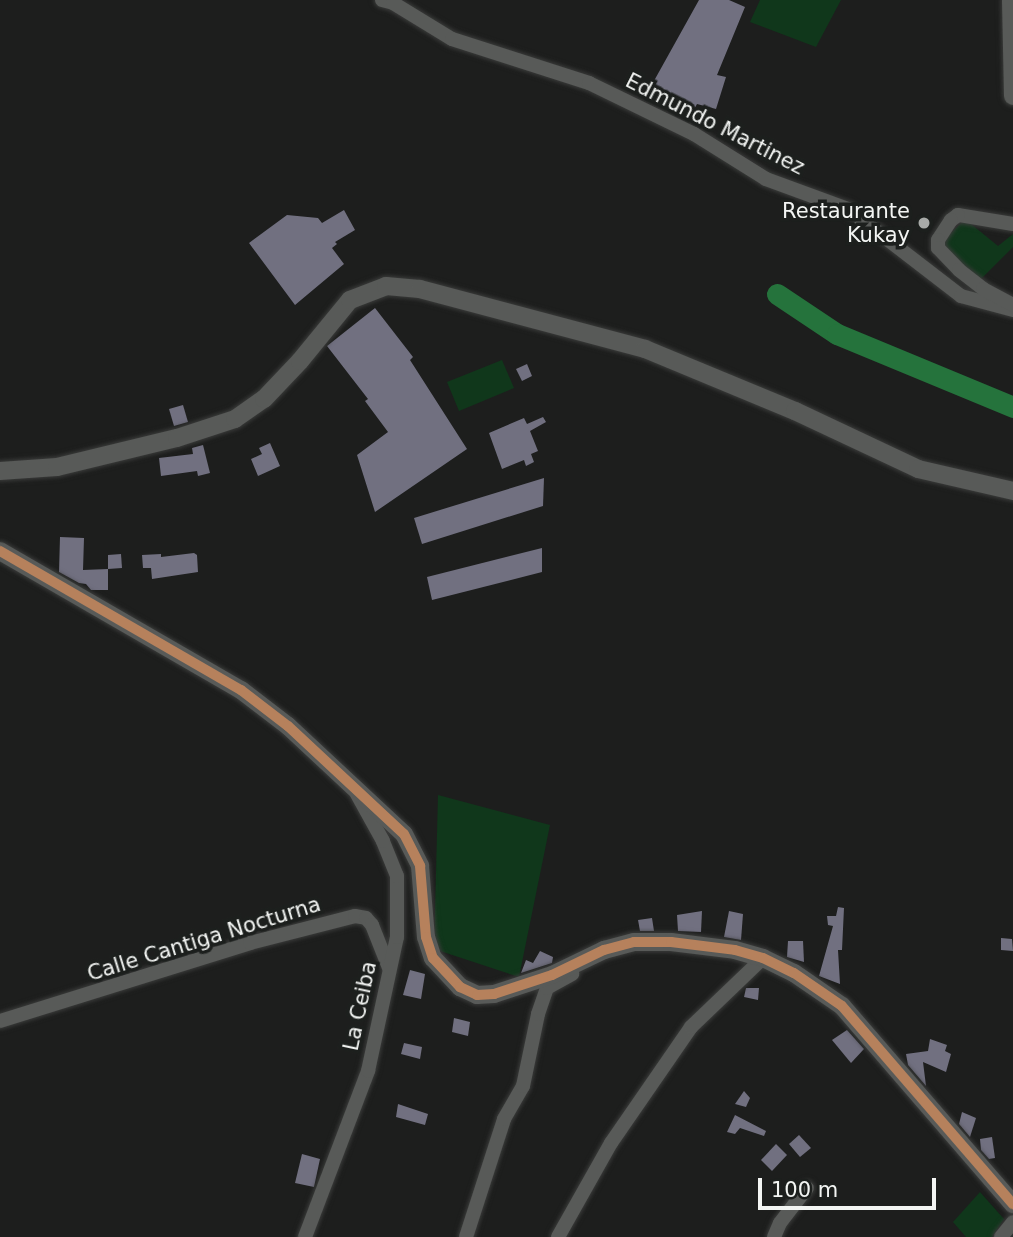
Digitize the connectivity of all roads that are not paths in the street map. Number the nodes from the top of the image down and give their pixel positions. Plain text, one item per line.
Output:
1 (382, 0) edge
2 (1011, 0) edge
3 (1013, 96) edge
4 (1013, 224) edge
5 (1013, 304) edge
6 (1013, 310) edge
7 (0, 471) edge
8 (1013, 491) edge
9 (0, 551) edge
10 (351, 784) junction
11 (604, 950) junction
12 (763, 958) junction
13 (389, 968) junction
14 (0, 1021) edge
15 (807, 1188) dead end
16 (1013, 1204) edge
17 (1013, 1222) edge
18 (305, 1237) edge
19 (466, 1237) edge
20 (558, 1237) edge
21 (774, 1237) edge
22 (1001, 1237) edge

1 - 6 street, Edmundo Martinez
2 - 3 street
4 - 5 street
7 - 8 street
9 - 10 street
10 - 11 street
10 - 13 street, La Ceiba
11 - 12 street
11 - 19 street
12 - 16 street
12 - 20 street
13 - 14 street, Calle Cantiga Nocturna
13 - 18 street, La Ceiba
15 - 21 street
17 - 22 street

